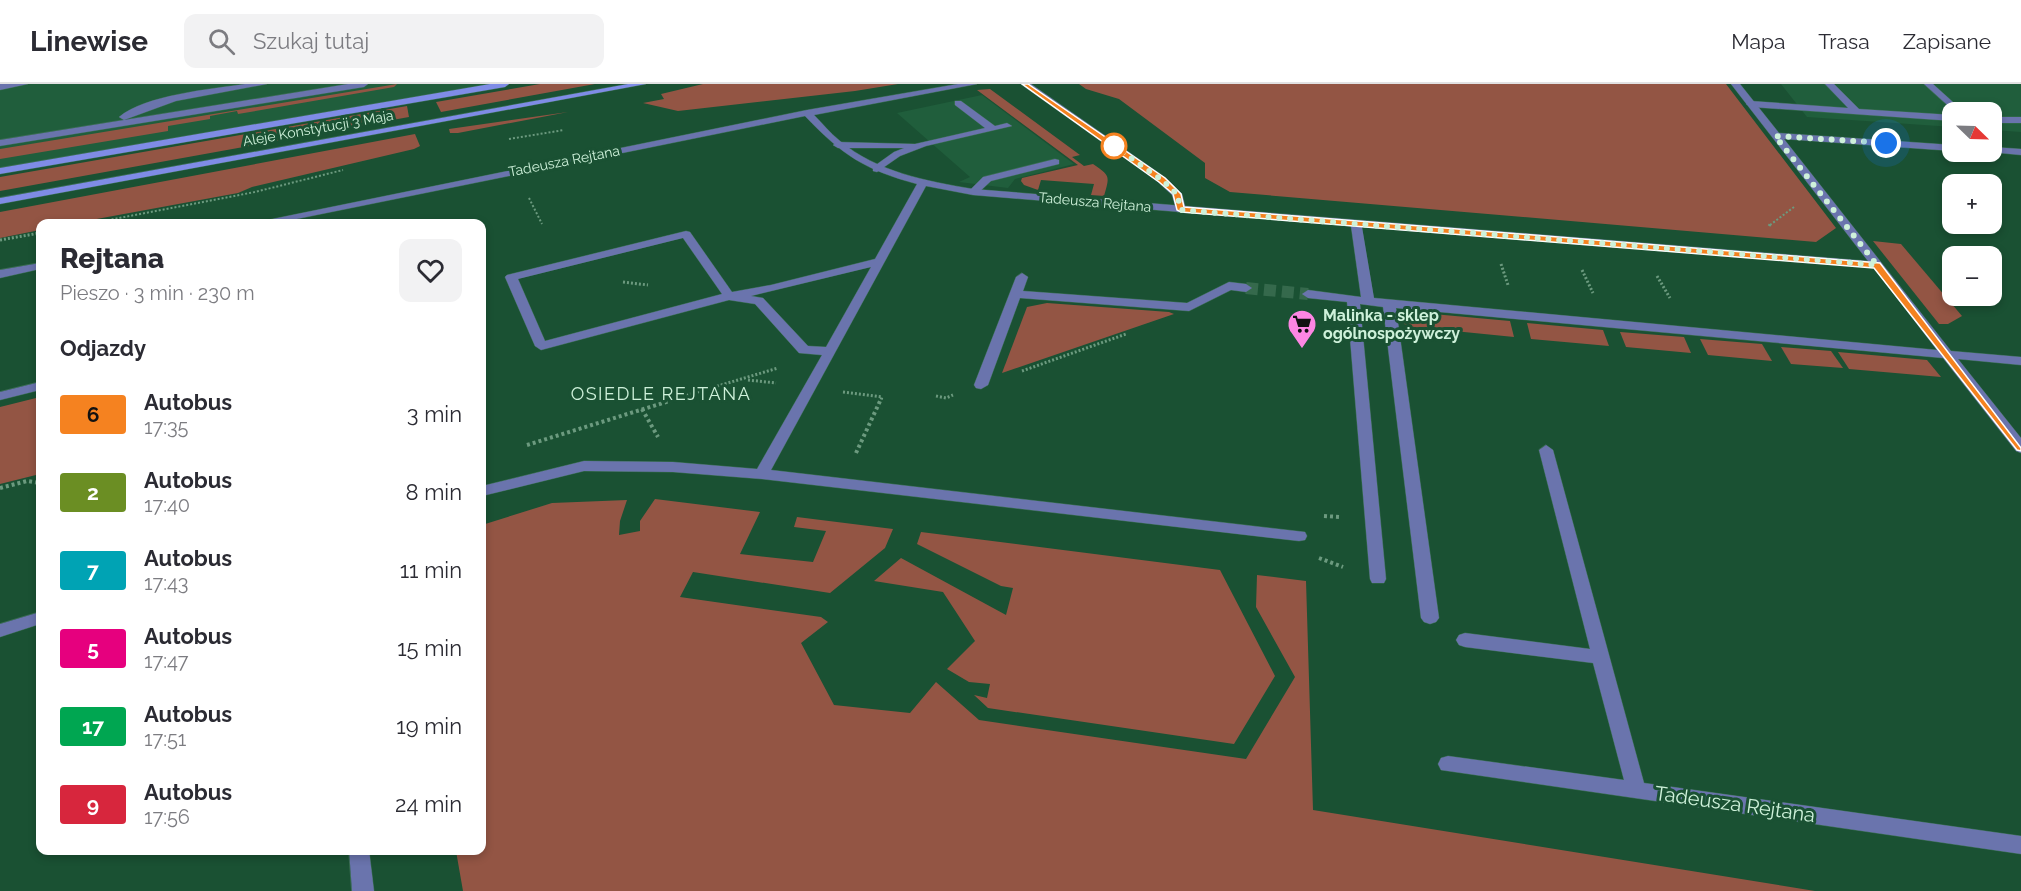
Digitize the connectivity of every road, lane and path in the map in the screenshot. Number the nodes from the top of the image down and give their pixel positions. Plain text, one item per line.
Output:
1 (20, 84) edge
2 (263, 84) edge
3 (364, 84) edge
4 (505, 84) edge
5 (642, 84) edge
6 (973, 84) edge
7 (1025, 84) edge
8 (1735, 84) edge
9 (1829, 84) edge
10 (1928, 84) edge
11 (0, 87) edge
12 (1949, 102) edge
13 (958, 103) dead end
14 (1751, 104) junction
15 (1857, 112) junction
16 (807, 113) junction
17 (1942, 117) edge
18 (2002, 120) edge
19 (2021, 120) edge
20 (110, 126) junction
21 (1007, 126) dead end
22 (993, 129) junction
23 (1775, 136) junction
24 (0, 143) edge
25 (923, 144) junction
26 (838, 145) junction
27 (1942, 147) edge
28 (2002, 151) edge
29 (2021, 153) edge
30 (1055, 162) dead end
31 (350, 168) dead end
32 (877, 169) junction
33 (0, 171) edge
34 (923, 183) junction
35 (974, 192) junction
36 (0, 201) edge
37 (1797, 205) dead end
38 (322, 209) junction
39 (1181, 210) junction
40 (114, 219) edge
41 (275, 219) edge
42 (323, 219) edge
43 (1356, 224) junction
44 (1764, 232) dead end
45 (36, 233) edge
46 (0, 240) edge
47 (880, 261) junction
48 (1877, 265) junction
49 (36, 267) edge
50 (0, 274) edge
51 (1022, 277) dead end
52 (622, 282) dead end
53 (657, 285) dead end
54 (1246, 288) tunnel mouth
55 (1016, 294) junction
56 (1308, 294) tunnel mouth
57 (729, 296) junction
58 (1360, 300) junction
59 (1389, 304) junction
60 (1127, 334) dead end
61 (804, 350) junction
62 (830, 351) junction
63 (1947, 354) junction
64 (2021, 361) edge
65 (981, 386) junction
66 (36, 387) edge
67 (0, 396) edge
68 (936, 396) dead end
69 (642, 409) junction
70 (658, 437) dead end
71 (526, 446) dead end
72 (2021, 448) edge
73 (1546, 450) dead end
74 (762, 474) junction
75 (36, 482) edge
76 (0, 488) edge
77 (486, 490) edge
78 (1299, 536) dead end
79 (1313, 556) dead end
80 (1378, 579) joint
81 (1430, 618) dead end
82 (36, 619) edge
83 (0, 631) edge
84 (1465, 640) dead end
85 (1601, 657) junction
86 (1448, 764) dead end
87 (1636, 790) junction
88 (2021, 845) edge
89 (359, 855) edge
90 (363, 891) edge

1 - 11 street
2 - 20 street
3 - 20 street
4 - 33 main road, Aleje Konstytucji 3 Maja
5 - 36 main road, Aleje Konstytucji 3 Maja
6 - 16 street, Tadeusza Rejtana
7 - 39 street
8 - 14 street
9 - 15 street
10 - 12 street
13 - 22 street
14 - 15 street
14 - 23 street
15 - 17 street
16 - 26 street, Tadeusza Rejtana
16 - 38 street, Tadeusza Rejtana
18 - 19 street
20 - 24 street
21 - 22 street
22 - 25 street
23 - 27 street
23 - 48 street
25 - 26 street
25 - 32 street
26 - 32 street, Tadeusza Rejtana
28 - 29 street
30 - 35 street
31 - 40 path
32 - 34 street, Tadeusza Rejtana
34 - 35 street, Tadeusza Rejtana
34 - 47 street
35 - 39 street, Tadeusza Rejtana
37 - 44 path
38 - 41 street, Tadeusza Rejtana
38 - 42 street
39 - 43 street, Tadeusza Rejtana
43 - 48 street, Tadeusza Rejtana
43 - 58 street
45 - 46 path
47 - 57 street
47 - 62 street
48 - 63 street
49 - 50 street
51 - 55 street
52 - 53 path
54 - 55 street
55 - 65 street
56 - 58 street
57 - 57 street
57 - 61 street
58 - 59 street
58 - 80 street
59 - 63 street
59 - 81 street
60 - 65 path
61 - 62 street
61 - 69 path
62 - 74 street
63 - 64 street
63 - 72 street
65 - 68 path
66 - 67 street
69 - 70 path
69 - 71 path
73 - 85 street
74 - 77 street
74 - 78 street
75 - 76 path
79 - 80 path
82 - 83 street
84 - 85 street
85 - 87 street
86 - 87 street, Tadeusza Rejtana
87 - 88 street, Tadeusza Rejtana
89 - 90 street

